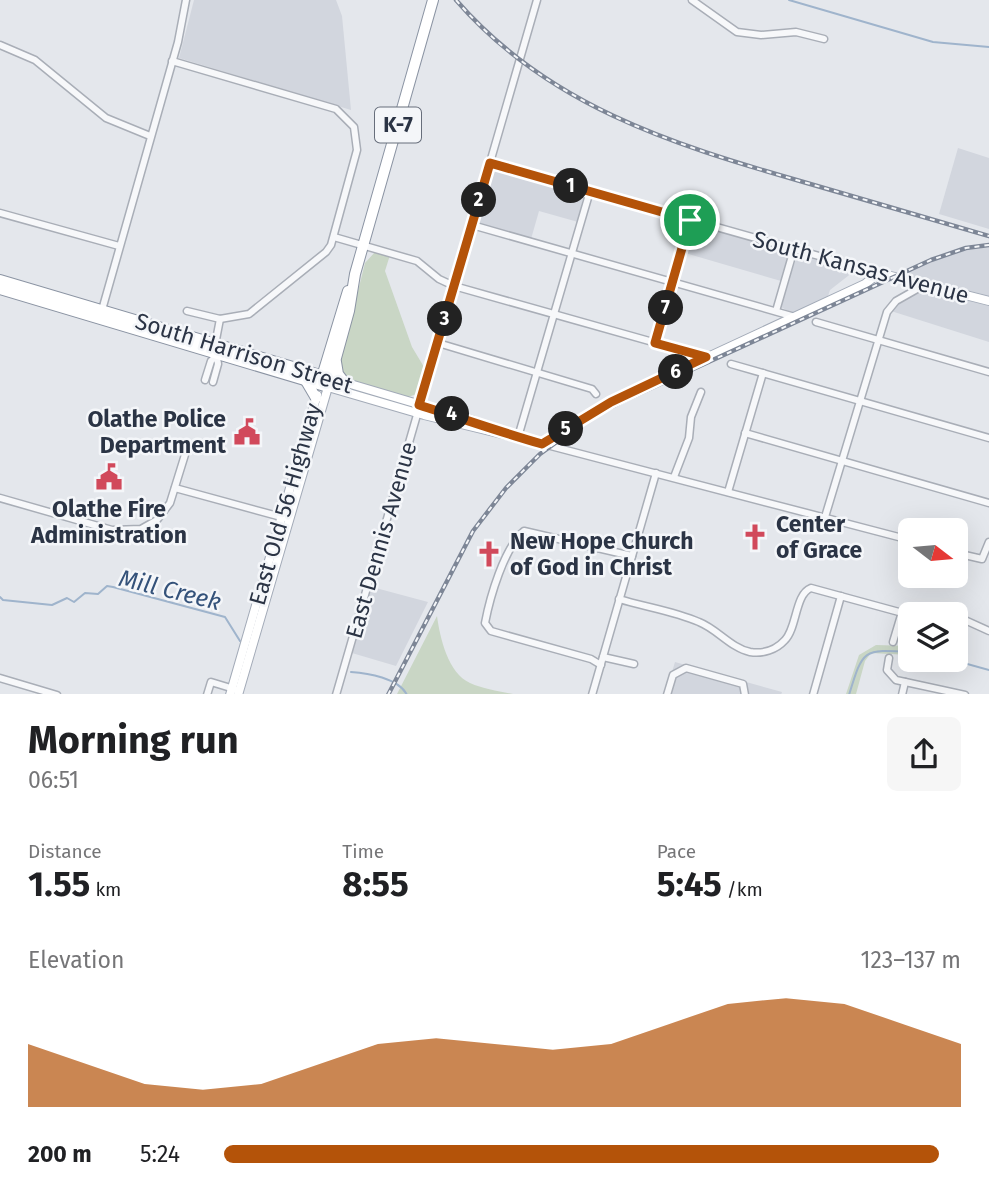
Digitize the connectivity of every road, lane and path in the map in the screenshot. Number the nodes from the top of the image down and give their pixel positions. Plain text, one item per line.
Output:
1 (186, 0) edge
2 (537, 0) edge
3 (692, 0) edge
4 (432, 3) edge
5 (824, 39) dead end
6 (0, 45) edge
7 (172, 61) junction
8 (150, 136) junction
9 (490, 163) junction
10 (590, 191) junction
11 (0, 213) edge
12 (690, 220) junction
13 (472, 225) junction
14 (334, 237) junction
15 (363, 245) junction
16 (119, 246) junction
17 (794, 249) junction
18 (572, 253) junction
19 (879, 273) junction
20 (0, 280) edge
21 (673, 282) junction
22 (926, 284) junction
23 (454, 286) junction
24 (0, 289) edge
25 (989, 301) edge
26 (102, 310) junction
27 (776, 311) junction
28 (187, 312) dead end
29 (554, 314) junction
30 (795, 317) junction
31 (220, 319) junction
32 (816, 322) dead end
33 (878, 341) junction
34 (438, 343) junction
35 (655, 343) junction
36 (216, 350) junction
37 (706, 357) junction
38 (331, 358) junction
39 (732, 364) dead end
40 (537, 372) junction
41 (989, 372) edge
42 (763, 373) junction
43 (305, 376) junction
44 (209, 381) dead end
45 (325, 381) junction
46 (344, 387) junction
47 (701, 392) dead end
48 (596, 394) dead end
49 (860, 401) junction
50 (319, 402) junction
51 (418, 409) junction
52 (744, 433) junction
53 (519, 438) junction
54 (989, 438) edge
55 (542, 444) junction
56 (188, 445) dead end
57 (842, 461) junction
58 (656, 473) junction
59 (674, 477) junction
60 (176, 488) junction
61 (728, 492) junction
62 (0, 498) edge
63 (989, 503) edge
64 (825, 517) junction
65 (285, 518) junction
66 (898, 537) edge
67 (989, 542) edge
68 (632, 556) junction
69 (968, 556) edge
70 (841, 596) junction
71 (619, 599) junction
72 (898, 611) edge
73 (968, 621) edge
74 (898, 625) edge
75 (989, 631) edge
76 (893, 642) dead end
77 (889, 658) dead end
78 (602, 661) junction
79 (634, 664) dead end
80 (0, 678) edge
81 (905, 682) junction
82 (235, 692) edge
83 (54, 694) edge
84 (207, 694) edge
85 (336, 694) edge
86 (593, 694) edge
87 (667, 694) edge
88 (745, 694) edge
89 (813, 694) edge
90 (902, 694) edge
91 (960, 694) edge

1 - 7 street
2 - 9 street, East Dennis Avenue
3 - 5 street
4 - 15 highway, K-7
6 - 8 street
7 - 8 street
7 - 14 street
8 - 16 street
9 - 10 street, South Kansas Avenue
9 - 13 street, East Dennis Avenue
10 - 12 street, South Kansas Avenue
10 - 18 street
11 - 16 street
12 - 17 street, South Kansas Avenue
12 - 21 street
13 - 18 street
13 - 23 street, East Dennis Avenue
14 - 15 street
14 - 31 street
15 - 23 street
15 - 38 highway, East Old 56 Highway / K-7
16 - 26 street
17 - 19 street, South Kansas Avenue
17 - 27 street
18 - 21 street
18 - 29 street
19 - 22 main road, South Kansas Avenue
19 - 30 main road
20 - 26 highway, South Harrison Street
21 - 27 street
21 - 35 street
22 - 25 main road, South Kansas Avenue
22 - 33 street
23 - 29 street
23 - 34 street, East Dennis Avenue
24 - 36 highway, South Harrison Street
26 - 36 highway, South Harrison Street
27 - 30 street
28 - 31 street
29 - 35 street
29 - 40 street
30 - 37 main road
31 - 36 street
32 - 33 street
33 - 41 street
33 - 49 street
34 - 40 street
34 - 51 street, East Dennis Avenue
35 - 37 street
36 - 43 highway, South Harrison Street
36 - 44 street
37 - 55 main road
38 - 43 highway
38 - 45 highway, East Old 56 Highway / K-7
38 - 46 highway
39 - 42 street
40 - 48 street
40 - 53 street
42 - 49 street
42 - 52 street
43 - 45 highway, South Harrison Street
43 - 50 highway
45 - 46 main road, South Harrison Street
45 - 50 main road, East Old 56 Highway
46 - 50 main road
46 - 51 main road, South Harrison Street
47 - 59 street
49 - 54 street
49 - 57 street
50 - 65 main road, East Old 56 Highway
51 - 53 main road, South Harrison Street
51 - 85 street, East Dennis Avenue
52 - 57 street
52 - 61 street
53 - 55 main road, South Harrison Street
55 - 58 street, South Harrison Street
56 - 60 street
57 - 63 street
57 - 64 street
58 - 59 street, South Harrison Street
58 - 68 street
59 - 61 street, South Harrison Street
60 - 62 street
60 - 65 street
61 - 64 street, South Harrison Street
64 - 66 street, South Harrison Street
65 - 82 main road, East Old 56 Highway
67 - 69 street
68 - 71 street
68 - 78 street
70 - 71 street
70 - 72 street
70 - 89 street
71 - 78 street
73 - 75 street
74 - 76 street
77 - 81 street
78 - 79 street
78 - 86 street
80 - 83 street
81 - 90 street
81 - 91 street
82 - 84 street
87 - 88 street

